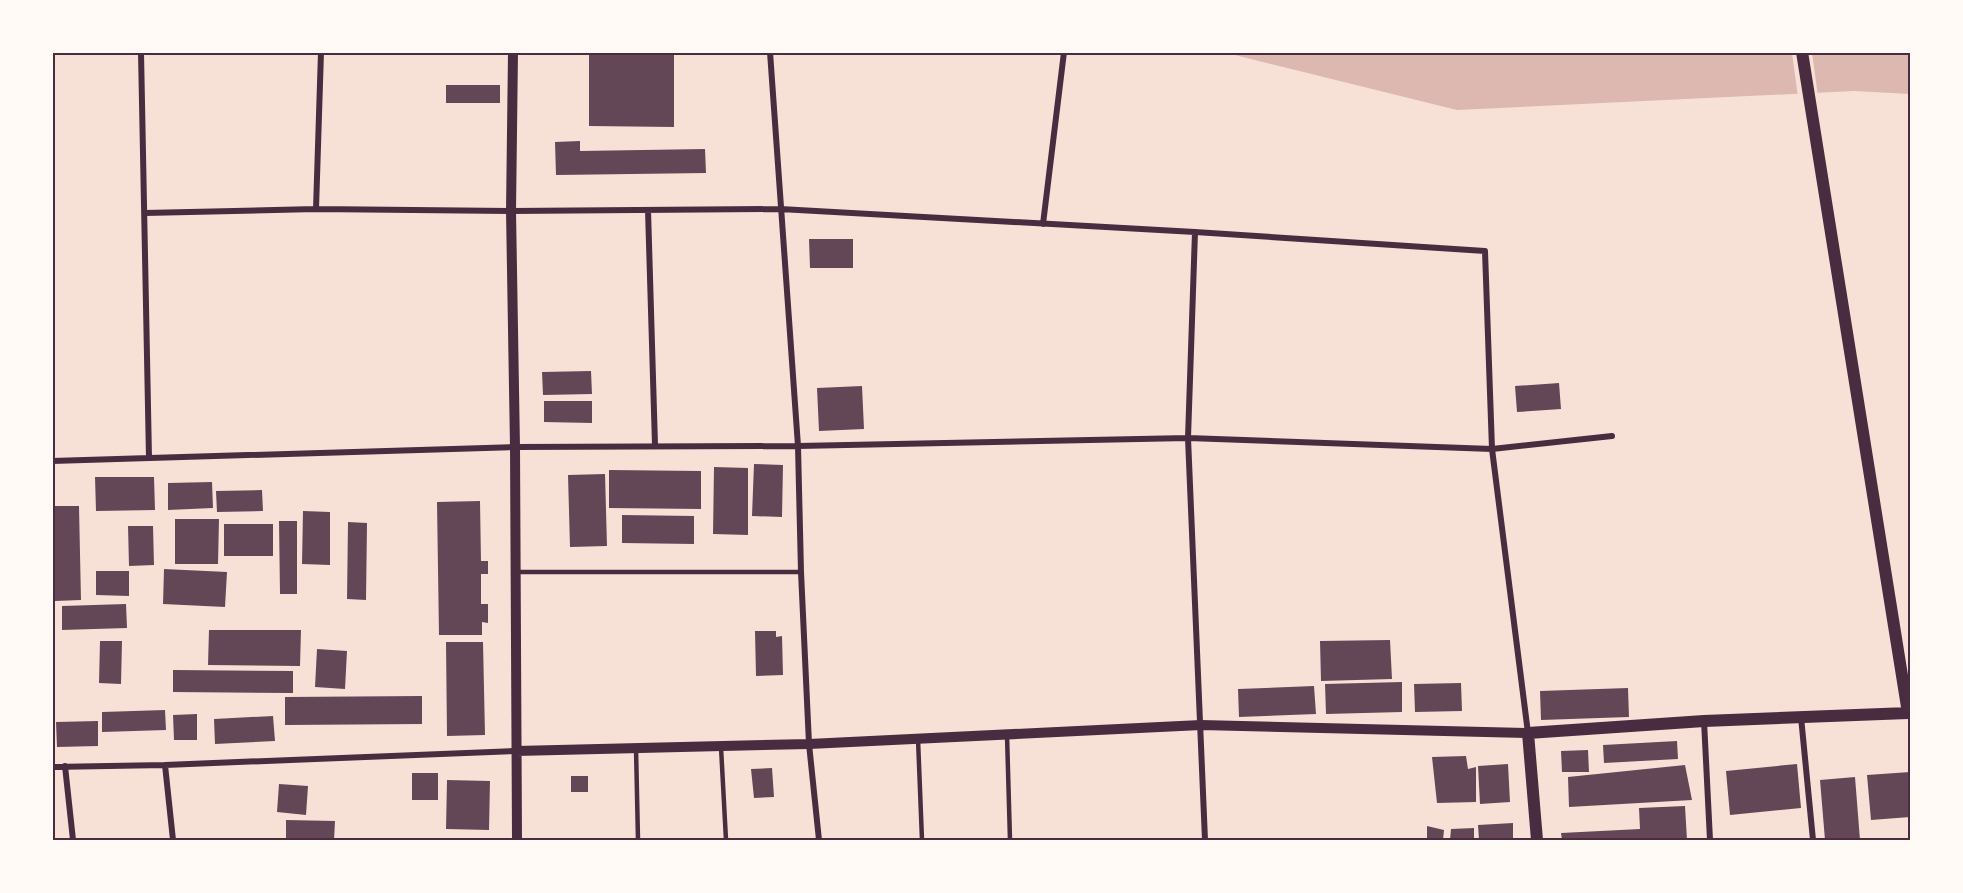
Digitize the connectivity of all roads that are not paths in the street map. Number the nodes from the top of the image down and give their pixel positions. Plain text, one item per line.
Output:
1 (141, 52) edge
2 (321, 52) edge
3 (513, 52) edge
4 (770, 52) edge
5 (1064, 52) edge
6 (1802, 52) edge
7 (316, 209) junction
8 (780, 209) junction
9 (648, 210) junction
10 (511, 211) junction
11 (145, 213) junction
12 (1043, 224) junction
13 (1195, 232) junction
14 (1612, 436) dead end
15 (1188, 438) junction
16 (655, 445) junction
17 (798, 446) junction
18 (515, 447) junction
19 (1492, 449) junction
20 (149, 458) junction
21 (52, 461) edge
22 (516, 572) junction
23 (801, 572) junction
24 (1909, 713) edge
25 (1801, 717) junction
26 (1704, 721) junction
27 (1201, 725) junction
28 (1528, 733) junction
29 (1007, 735) junction
30 (918, 739) junction
31 (809, 744) junction
32 (721, 746) junction
33 (636, 748) junction
34 (516, 750) junction
35 (165, 765) junction
36 (52, 766) edge
37 (65, 766) junction
38 (73, 840) edge
39 (173, 840) edge
40 (517, 840) edge
41 (638, 840) edge
42 (726, 840) edge
43 (819, 840) edge
44 (922, 840) edge
45 (1010, 840) edge
46 (1205, 840) edge
47 (1537, 840) edge
48 (1710, 840) edge
49 (1813, 840) edge

1 - 11 street
2 - 7 street
3 - 10 street
4 - 8 street
5 - 12 street
6 - 24 main road
7 - 10 street
7 - 11 street
8 - 9 street
8 - 12 street
8 - 17 street
9 - 10 street
9 - 16 street
10 - 18 street
11 - 20 street
12 - 13 street
13 - 15 street
13 - 19 street
14 - 19 street
15 - 17 street
15 - 19 street
15 - 27 street
16 - 17 street
16 - 18 street
17 - 23 street
18 - 20 street
18 - 22 street
19 - 28 street
20 - 21 street
22 - 23 lane
22 - 34 street
23 - 31 street
24 - 25 main road
25 - 26 main road
25 - 49 street
26 - 28 main road
26 - 48 street
27 - 28 street
27 - 29 street
27 - 46 street
28 - 47 main road
29 - 30 street
29 - 45 lane
30 - 31 street
30 - 44 lane
31 - 32 street
31 - 43 street
32 - 33 street
32 - 42 lane
33 - 34 street
33 - 41 lane
34 - 35 street
34 - 40 street
35 - 37 street
35 - 39 street
36 - 37 street
37 - 38 street

